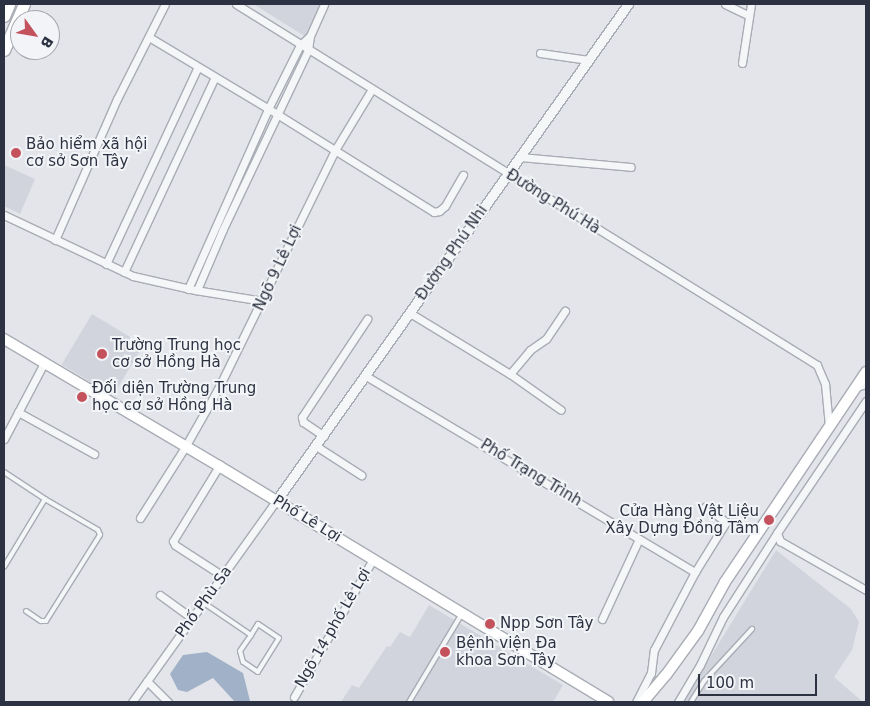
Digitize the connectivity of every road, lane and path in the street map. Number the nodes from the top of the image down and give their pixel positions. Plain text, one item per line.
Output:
1 (24, 4) edge
2 (165, 4) edge
3 (236, 4) edge
4 (324, 4) edge
5 (628, 4) edge
6 (725, 4) edge
7 (751, 4) edge
8 (748, 15) junction
9 (310, 36) junction
10 (149, 37) junction
11 (300, 44) junction
12 (4, 50) edge
13 (308, 50) junction
14 (540, 53) dead end
15 (588, 60) junction
16 (742, 63) dead end
17 (198, 67) junction
18 (215, 76) junction
19 (372, 89) junction
20 (268, 109) junction
21 (277, 114) junction
22 (335, 150) junction
23 (520, 157) junction
24 (631, 167) dead end
25 (508, 174) junction
26 (464, 175) dead end
27 (4, 215) edge
28 (55, 240) junction
29 (106, 264) junction
30 (124, 272) junction
31 (188, 288) junction
32 (197, 290) junction
33 (263, 301) junction
34 (565, 311) dead end
35 (410, 313) junction
36 (367, 318) dead end
37 (4, 339) edge
38 (44, 363) junction
39 (866, 372) edge
40 (510, 374) junction
41 (366, 376) junction
42 (861, 386) edge
43 (866, 401) edge
44 (561, 410) dead end
45 (18, 412) junction
46 (829, 426) junction
47 (324, 436) junction
48 (4, 439) edge
49 (316, 446) junction
50 (185, 447) junction
51 (94, 454) dead end
52 (219, 466) junction
53 (4, 472) edge
54 (361, 475) dead end
55 (45, 499) junction
56 (276, 501) junction
57 (705, 506) dead end
58 (140, 518) dead end
59 (777, 533) junction
60 (639, 539) junction
61 (373, 559) junction
62 (4, 567) edge
63 (694, 572) junction
64 (223, 576) junction
65 (866, 590) edge
66 (160, 595) dead end
67 (204, 603) junction
68 (26, 611) dead end
69 (462, 613) junction
70 (192, 618) junction
71 (602, 619) dead end
72 (752, 629) dead end
73 (251, 635) junction
74 (147, 681) junction
75 (294, 697) dead end
76 (132, 702) edge
77 (168, 702) edge
78 (409, 702) edge
79 (608, 702) edge
80 (636, 702) edge
81 (643, 702) edge
82 (678, 702) edge
83 (691, 702) edge

1 - 12 highway
2 - 10 street
3 - 11 street, Đường Phú Hà
4 - 9 street
5 - 15 street, Đường Phú Nhi
6 - 8 street
7 - 8 street
8 - 16 street
9 - 11 street
9 - 13 street
10 - 17 street
10 - 28 street
11 - 13 street, Đường Phú Hà
11 - 20 street
13 - 19 street, Đường Phú Hà
13 - 21 street
14 - 15 street
15 - 23 street, Đường Phú Nhi
17 - 18 street
17 - 29 street
18 - 20 street
18 - 30 street
19 - 22 street, Ngõ 9 Lê Lợi
19 - 25 street, Đường Phú Hà
20 - 21 street
20 - 31 street
21 - 22 street
21 - 32 street
22 - 26 street
22 - 33 street, Ngõ 9 Lê Lợi
23 - 24 street
23 - 25 street, Đường Phú Nhi
25 - 35 street, Đường Phú Nhi
25 - 46 street, Đường Phú Hà
27 - 28 street
28 - 29 street
29 - 30 street
30 - 31 street
31 - 32 street
32 - 33 street
33 - 50 street, Ngõ 9 Lê Lợi
34 - 40 street
35 - 40 street
35 - 41 street, Đường Phú Nhi
36 - 47 street
37 - 38 main road, Phố Lê Lợi
38 - 45 street
38 - 50 main road, Phố Lê Lợi
39 - 42 main road
40 - 44 street
41 - 47 street, Đường Phú Nhi
41 - 60 street, Phố Trạng Trình
42 - 46 main road
43 - 59 street
45 - 48 street
45 - 51 street
46 - 81 main road
47 - 49 street, Đường Phú Nhi
49 - 54 street
49 - 56 street, Đường Phú Nhi
50 - 52 main road, Phố Lê Lợi
50 - 58 street, Ngõ 9 Lê Lợi
52 - 56 main road, Phố Lê Lợi
52 - 64 street
53 - 55 lane
55 - 62 lane
55 - 68 lane
56 - 61 main road, Phố Lê Lợi
56 - 64 street, Phố Phù Sa
57 - 63 street
59 - 65 street
59 - 82 street
60 - 63 street, Phố Trạng Trình
60 - 71 street
61 - 69 main road, Phố Lê Lợi
61 - 75 street, Ngõ 14 phố Lê Lợi
63 - 80 street
64 - 67 street, Phố Phù Sa
66 - 70 street
67 - 70 street, Phố Phù Sa
67 - 73 lane
69 - 78 lane
69 - 79 main road, Phố Lê Lợi
70 - 74 street, Phố Phù Sa
72 - 83 lane
73 - 73 lane
74 - 76 street, Phố Phù Sa
74 - 77 street

